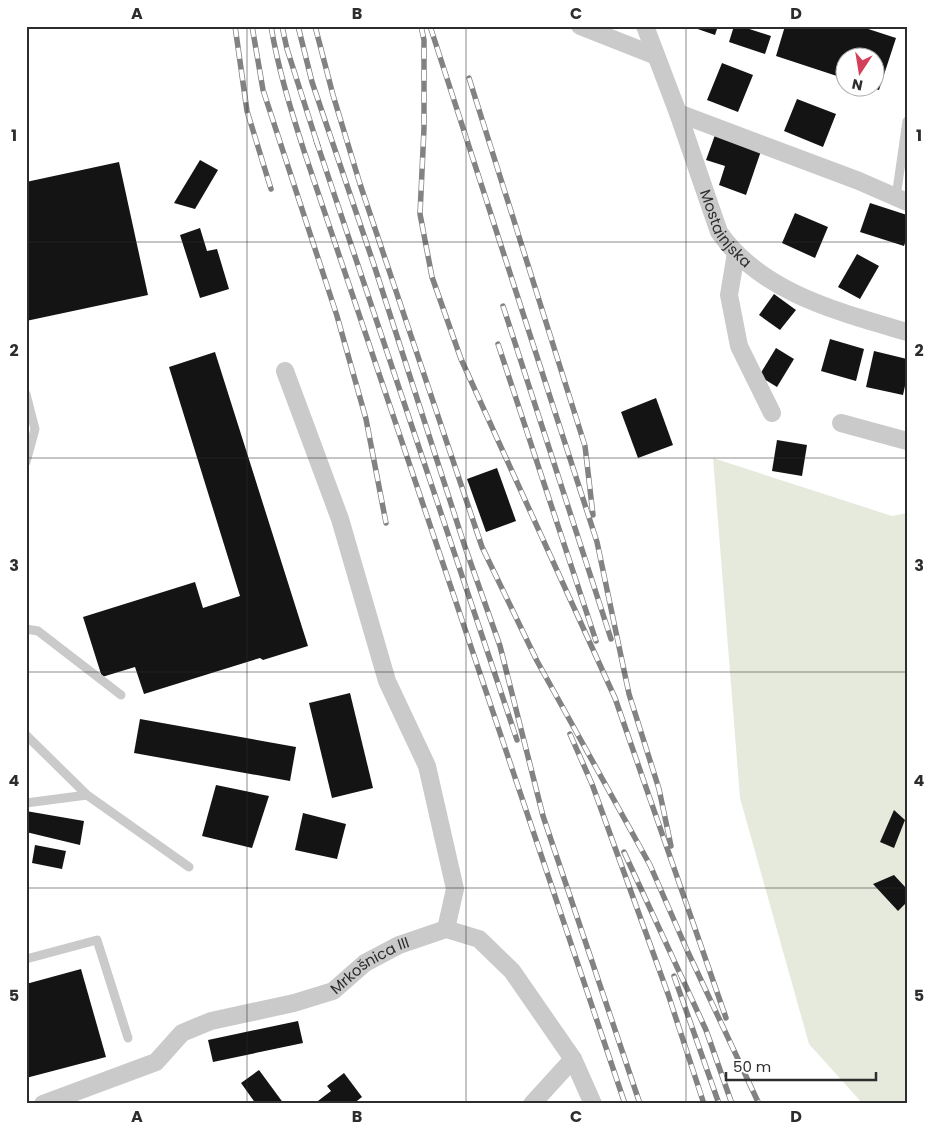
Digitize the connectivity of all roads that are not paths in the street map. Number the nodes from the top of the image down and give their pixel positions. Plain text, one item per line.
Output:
1 (580, 26) edge
2 (645, 26) edge
3 (656, 56) junction
4 (678, 113) junction
5 (907, 121) edge
6 (901, 200) edge
7 (736, 253) junction
8 (907, 332) edge
9 (285, 371) dead end
10 (26, 394) edge
11 (772, 413) dead end
12 (841, 423) dead end
13 (907, 441) edge
14 (26, 462) edge
15 (26, 629) edge
16 (121, 695) dead end
17 (26, 735) edge
18 (87, 795) junction
19 (26, 803) edge
20 (189, 867) dead end
21 (446, 929) junction
22 (26, 959) edge
23 (128, 1038) dead end
24 (573, 1059) junction
25 (43, 1104) edge
26 (532, 1104) edge
27 (593, 1104) edge

1 - 3 street
2 - 3 street, Mostainjska
3 - 4 street, Mostainjska
4 - 6 street
4 - 7 street, Mostainjska
5 - 6 lane
7 - 8 street, Mostainjska
7 - 11 street
9 - 21 street
10 - 14 lane
12 - 13 street
15 - 16 lane
17 - 18 lane
18 - 19 lane
18 - 20 lane
21 - 24 street
21 - 25 street, Mrkošnica III
22 - 23 lane
24 - 26 street
24 - 27 street

